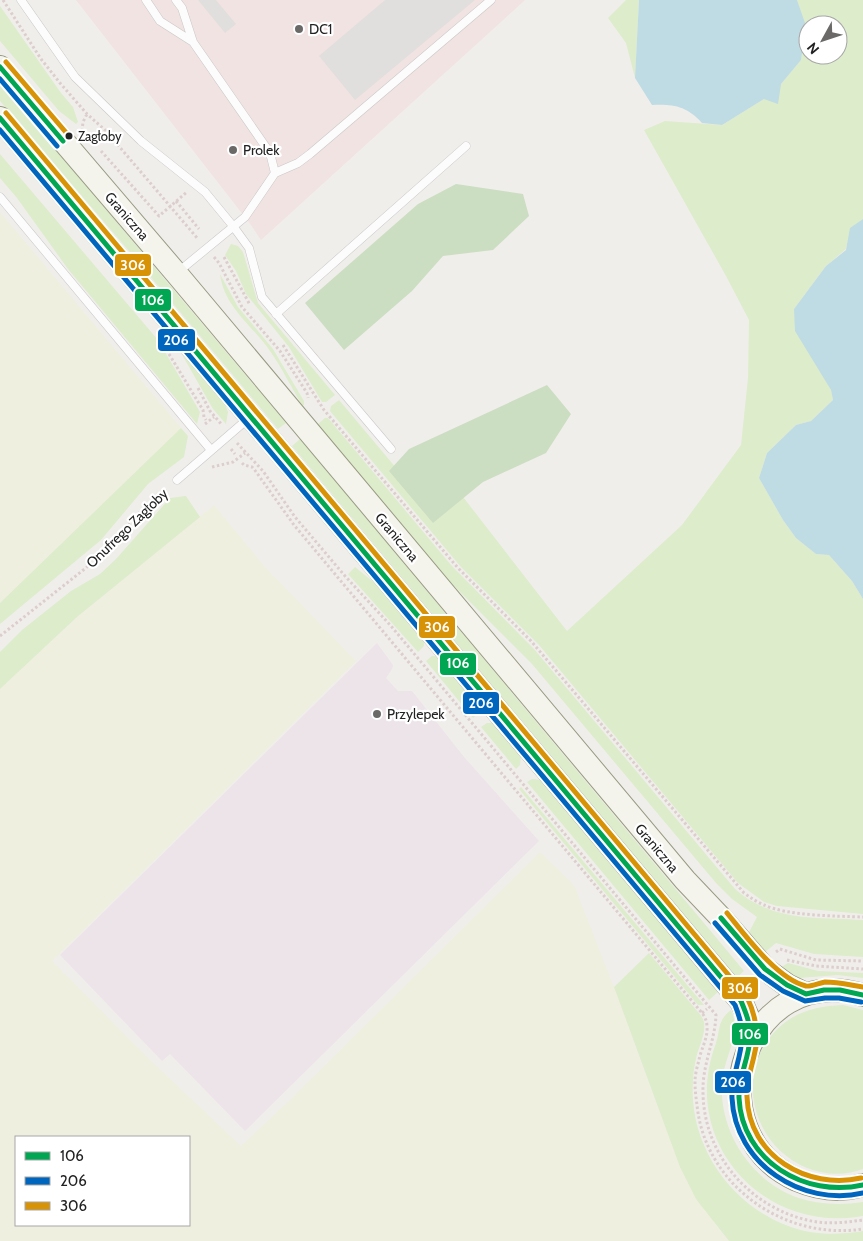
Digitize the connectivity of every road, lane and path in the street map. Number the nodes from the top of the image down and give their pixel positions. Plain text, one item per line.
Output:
1 (3, 0) edge
2 (22, 0) edge
3 (146, 0) edge
4 (176, 0) edge
5 (491, 0) edge
6 (193, 42) junction
7 (0, 67) edge
8 (88, 114) junction
9 (0, 118) edge
10 (82, 131) dead end
11 (466, 146) dead end
12 (275, 173) junction
13 (0, 197) edge
14 (176, 201) dead end
15 (233, 226) junction
16 (199, 229) dead end
17 (206, 249) junction
18 (224, 257) dead end
19 (176, 273) junction
20 (254, 309) dead end
21 (276, 314) junction
22 (278, 339) dead end
23 (310, 404) dead end
24 (251, 416) junction
25 (230, 435) junction
26 (391, 449) dead end
27 (211, 450) junction
28 (242, 463) dead end
29 (177, 480) joint
30 (0, 636) edge
31 (863, 917) edge
32 (774, 954) dead end
33 (863, 961) edge
34 (806, 994) junction
35 (863, 995) edge
36 (707, 1010) dead end
37 (716, 1015) dead end
38 (750, 1045) junction
39 (863, 1185) edge

1 - 8 path
2 - 15 lane
3 - 6 lane
4 - 6 lane
5 - 12 lane
6 - 12 lane
7 - 19 main road, Graniczna
8 - 10 path
8 - 17 path
9 - 24 main road
11 - 21 lane
12 - 15 lane
13 - 27 lane
14 - 16 path
15 - 17 lane
15 - 21 lane
17 - 19 lane
17 - 23 path
18 - 20 path
19 - 34 main road, Graniczna
21 - 26 lane
22 - 31 path
24 - 25 lane, Onufrego Zagłoby
24 - 38 main road
25 - 27 lane, Onufrego Zagłoby
25 - 37 path
27 - 29 lane, Onufrego Zagłoby
28 - 36 path
29 - 30 path, Onufrego Zagłoby
32 - 33 path
34 - 35 main road
34 - 38 main road
38 - 39 main road

